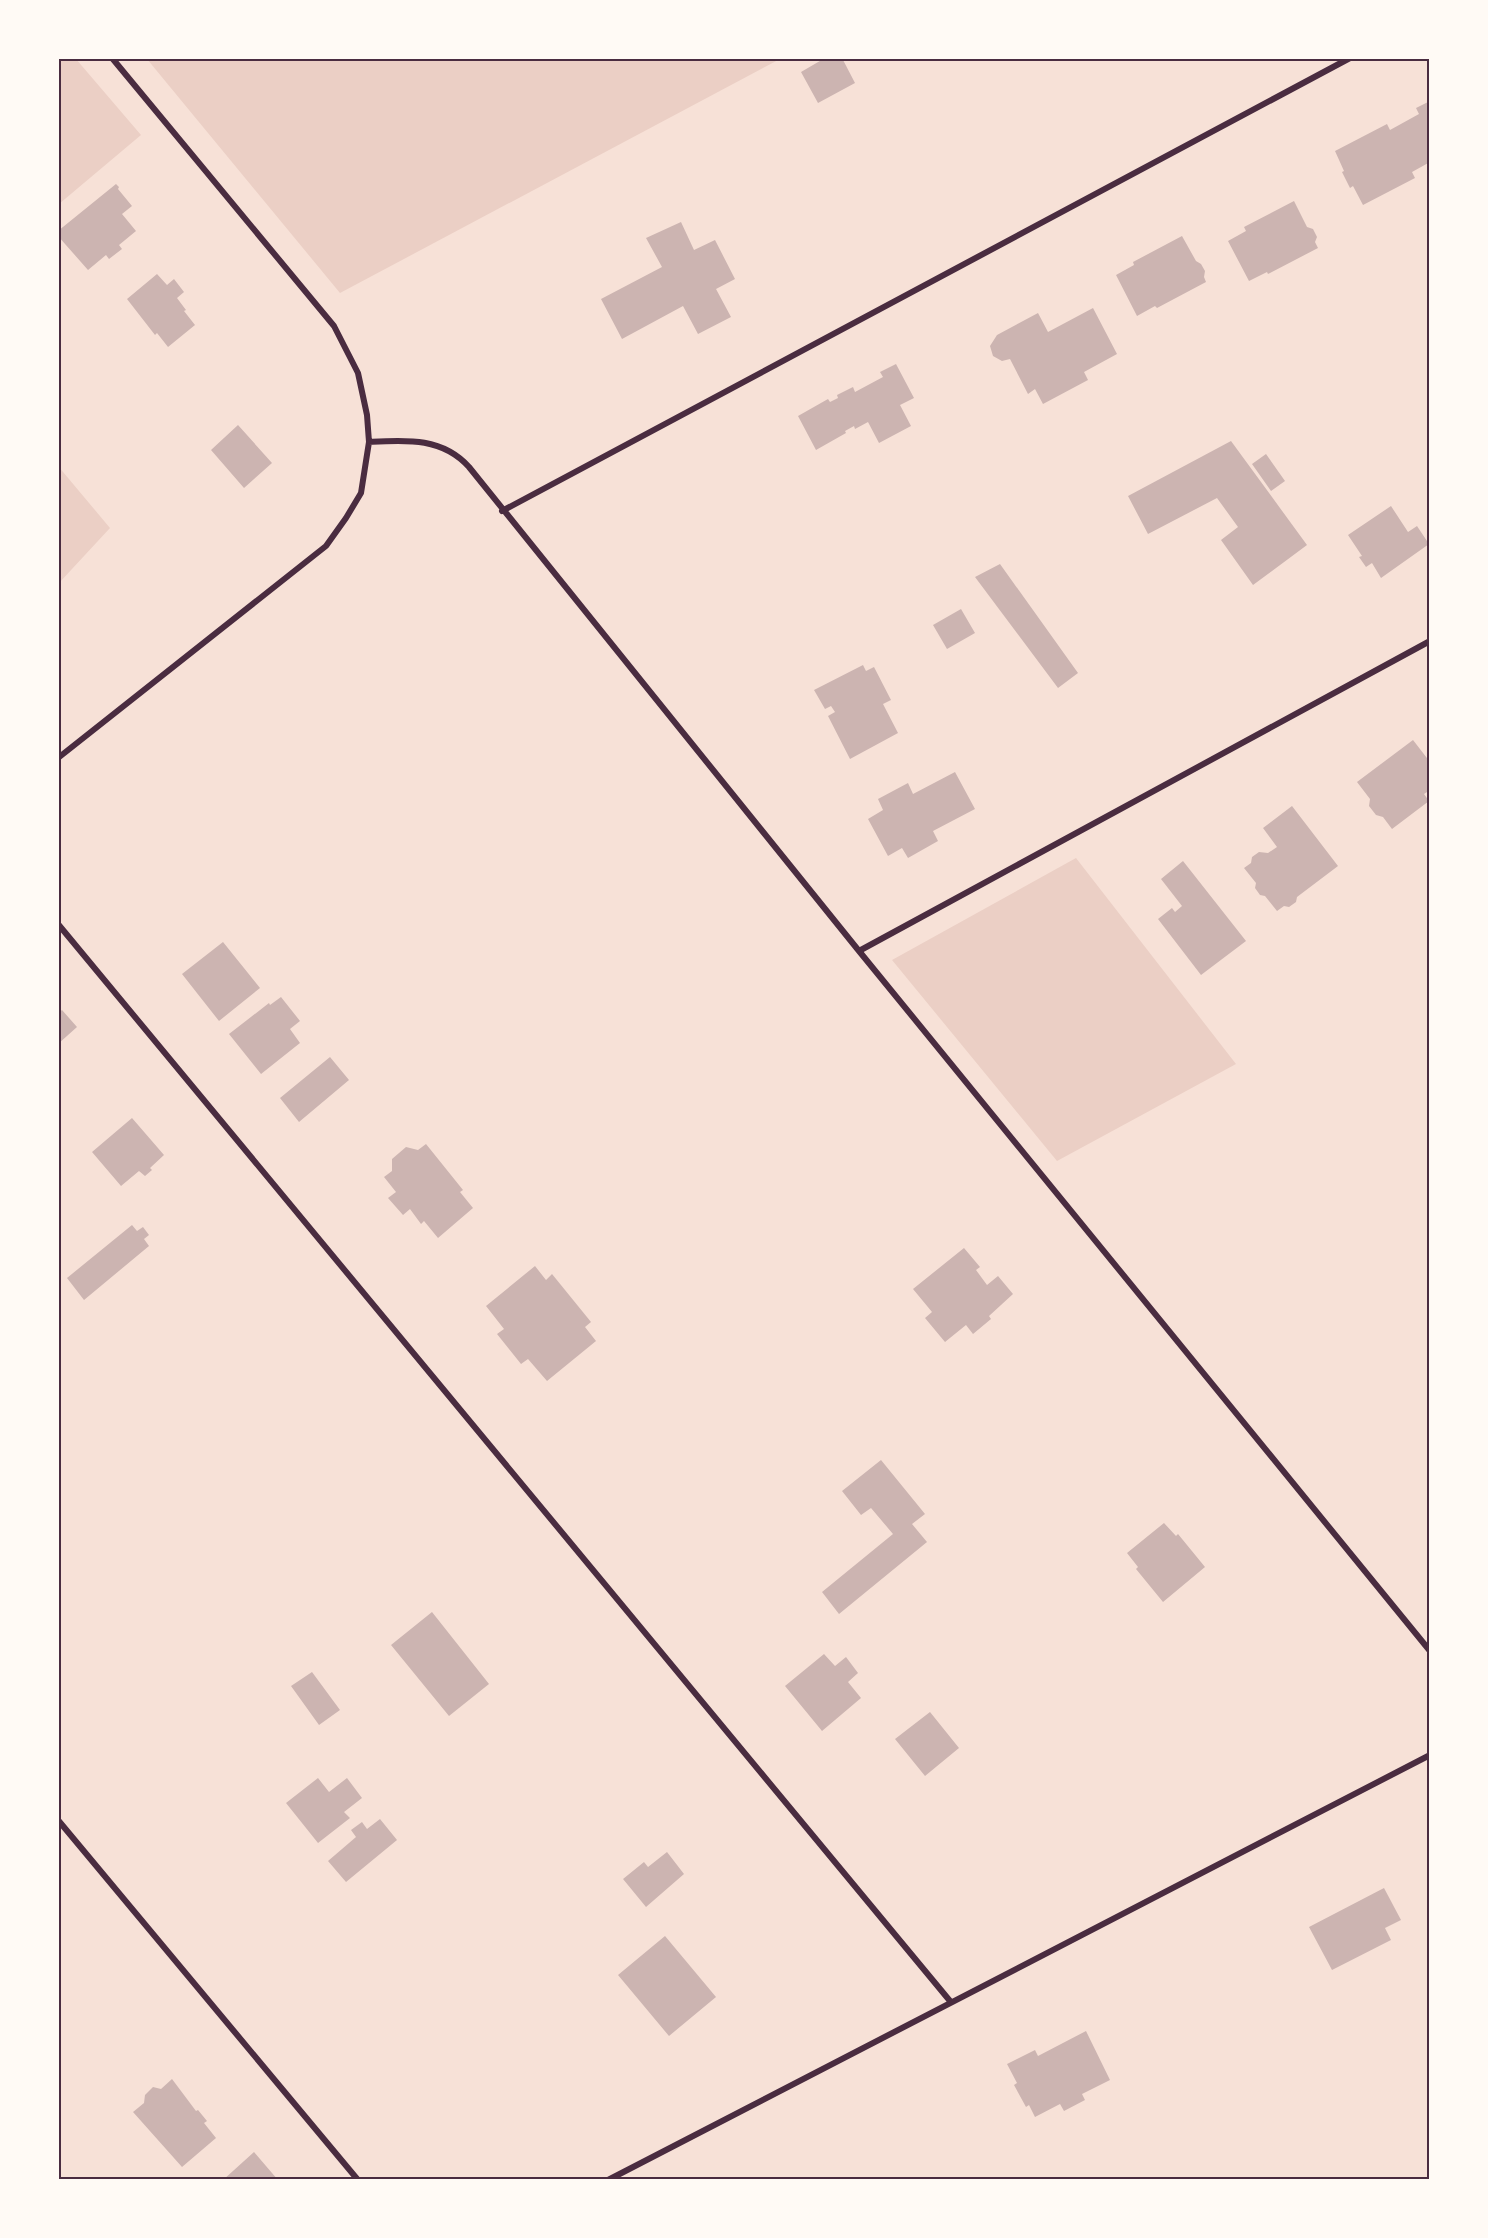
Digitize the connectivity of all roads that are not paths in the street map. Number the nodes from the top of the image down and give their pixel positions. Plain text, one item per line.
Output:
1 (112, 58) edge
2 (1350, 58) edge
3 (369, 442) junction
4 (502, 511) junction
5 (1430, 641) edge
6 (58, 758) edge
7 (58, 924) edge
8 (859, 951) junction
9 (1430, 1651) edge
10 (1430, 1755) edge
11 (58, 1820) edge
12 (950, 2001) junction
13 (358, 2180) edge
14 (608, 2180) edge

1 - 3 street
2 - 4 street
3 - 4 street
3 - 6 street
4 - 8 street
5 - 8 street
7 - 12 street
8 - 9 street
10 - 12 street
11 - 13 street
12 - 14 street

